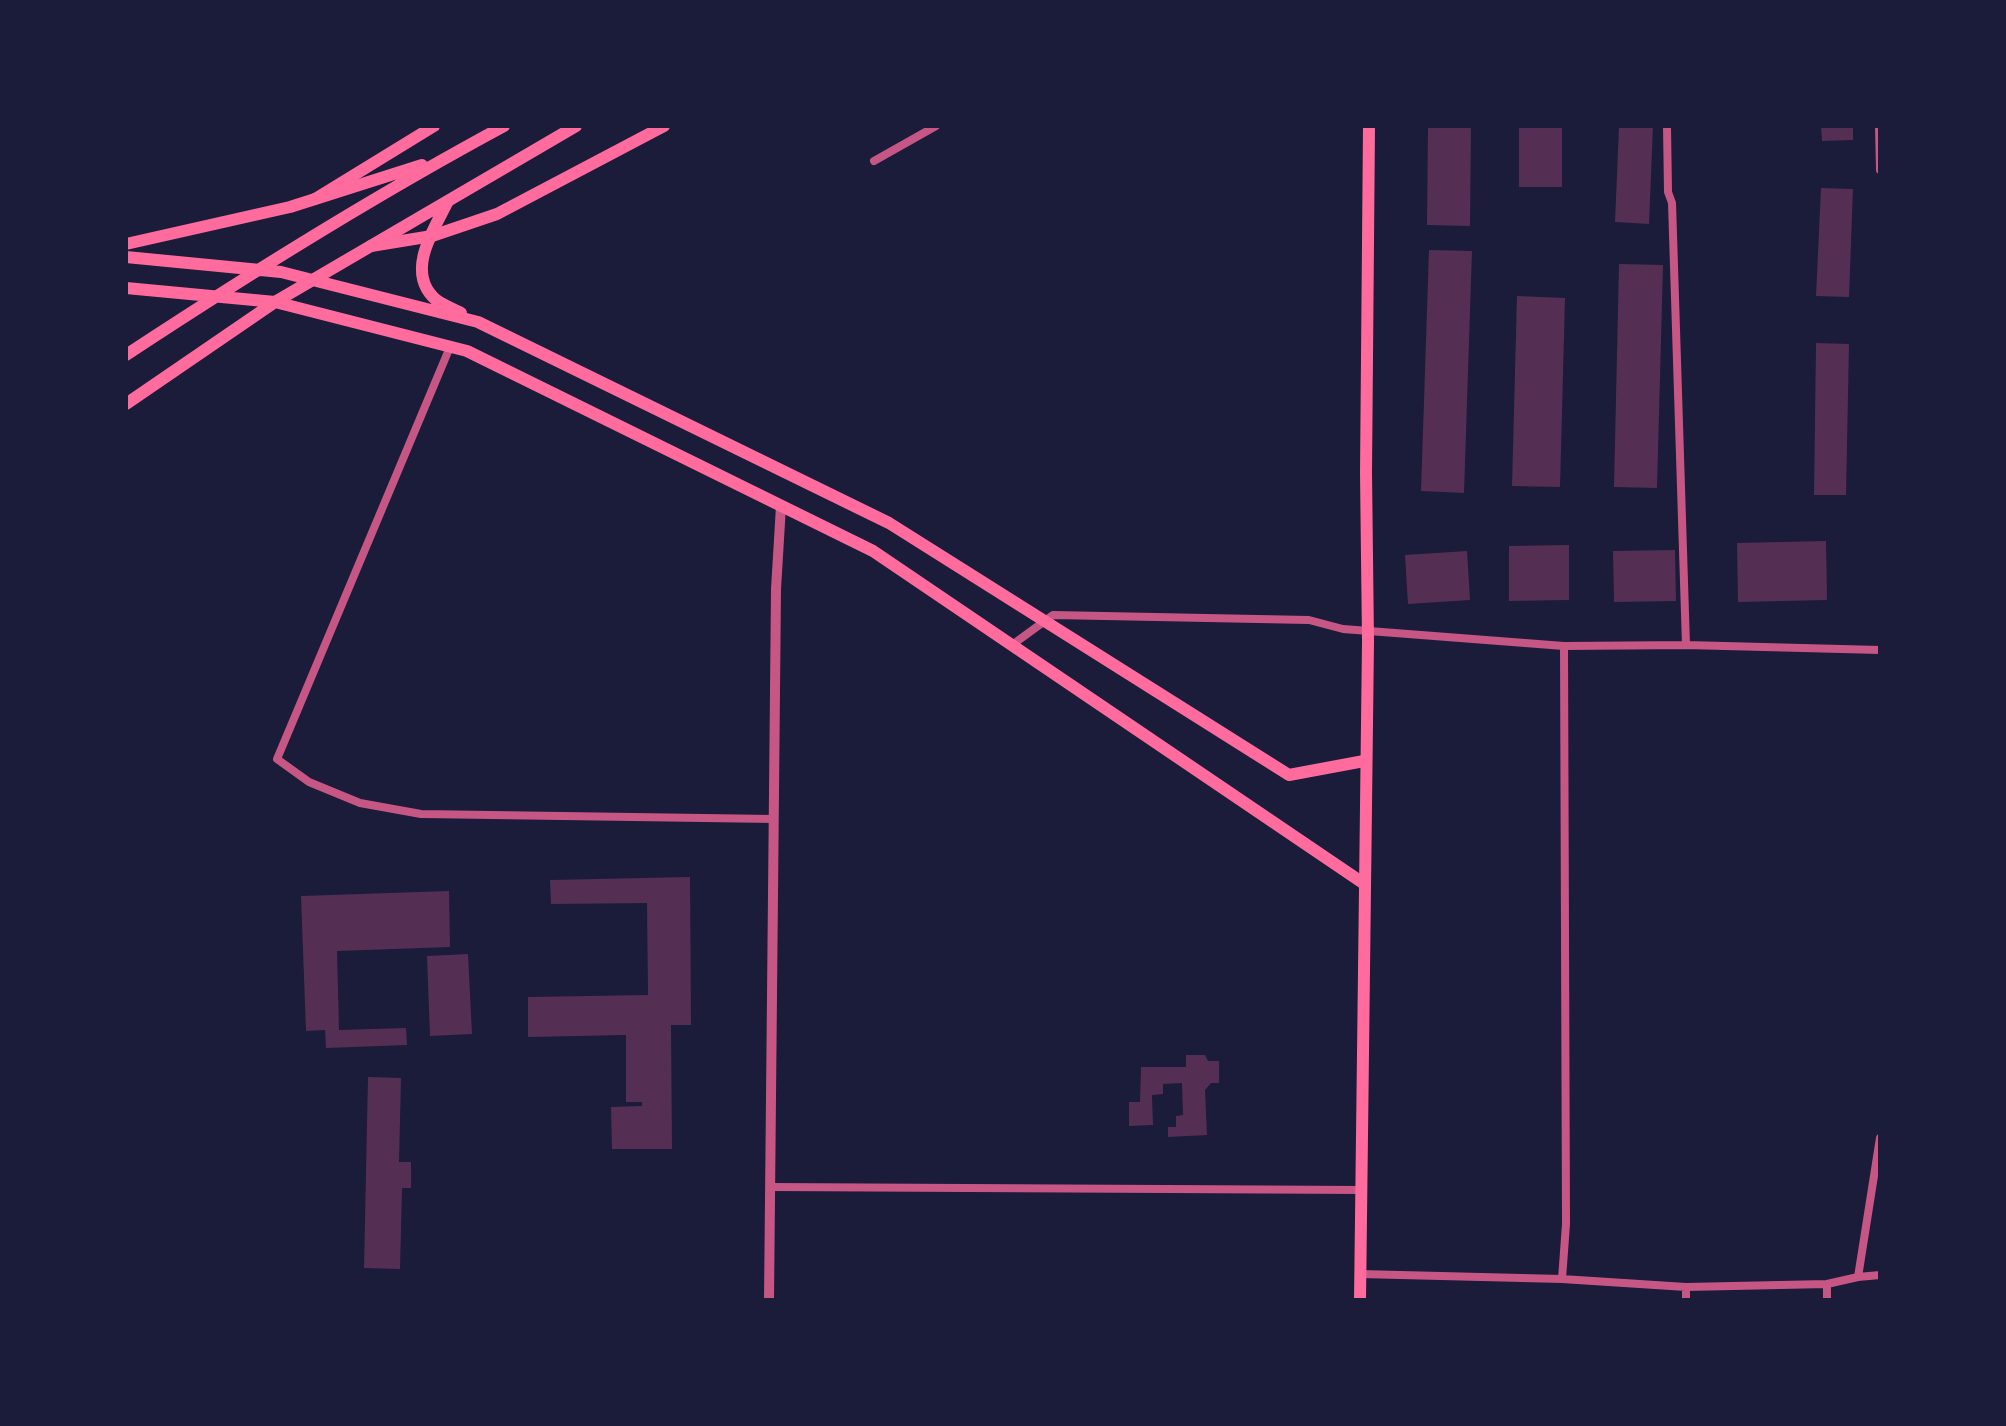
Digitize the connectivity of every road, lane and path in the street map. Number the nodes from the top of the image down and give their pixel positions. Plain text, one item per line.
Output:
1 (434, 126) edge
2 (504, 126) edge
3 (576, 126) edge
4 (664, 126) edge
5 (936, 126) edge
6 (1369, 126) edge
7 (1667, 126) edge
8 (1879, 126) edge
9 (444, 158) junction
10 (874, 161) dead end
11 (1880, 170) edge
12 (315, 199) junction
13 (449, 200) junction
14 (432, 236) junction
15 (126, 244) edge
16 (371, 246) junction
17 (126, 257) edge
18 (260, 269) junction
19 (313, 280) junction
20 (126, 288) edge
21 (216, 296) junction
22 (275, 302) junction
23 (478, 322) junction
24 (450, 347) junction
25 (126, 355) edge
26 (126, 404) edge
27 (781, 506) junction
28 (1044, 621) junction
29 (1368, 631) junction
30 (1012, 645) junction
31 (1686, 645) junction
32 (1564, 646) junction
33 (1880, 650) edge
34 (1364, 761) junction
35 (774, 819) junction
36 (1363, 883) junction
37 (1880, 1138) edge
38 (770, 1187) junction
39 (1363, 1190) junction
40 (1360, 1274) junction
41 (1880, 1275) edge
42 (1858, 1277) junction
43 (1562, 1279) junction
44 (1827, 1284) junction
45 (1686, 1287) junction
46 (769, 1300) edge
47 (1360, 1300) edge
48 (1686, 1300) edge
49 (1827, 1300) edge

1 - 12 main road
2 - 9 main road
3 - 13 main road
4 - 14 main road
5 - 10 street
6 - 29 main road
7 - 31 street
8 - 11 street
9 - 12 main road
9 - 18 main road
12 - 15 main road
13 - 14 main road
13 - 16 main road
14 - 16 main road
14 - 23 main road
16 - 19 main road
17 - 18 main road
18 - 19 main road
18 - 21 main road
19 - 22 main road
19 - 23 main road
20 - 21 main road
21 - 22 main road
21 - 25 main road
22 - 24 main road
22 - 26 main road
23 - 28 main road
24 - 27 main road
24 - 35 street
27 - 30 main road
27 - 35 street
28 - 29 street
28 - 30 street
28 - 34 main road
29 - 32 street
29 - 34 main road
30 - 36 main road
31 - 32 street
31 - 33 street
32 - 43 street
34 - 36 main road
35 - 38 street
36 - 39 main road
37 - 42 street
38 - 39 street
38 - 46 street
39 - 40 main road
40 - 43 street
40 - 47 main road
41 - 42 street
42 - 44 street
43 - 45 street
44 - 45 street
44 - 49 street
45 - 48 street

